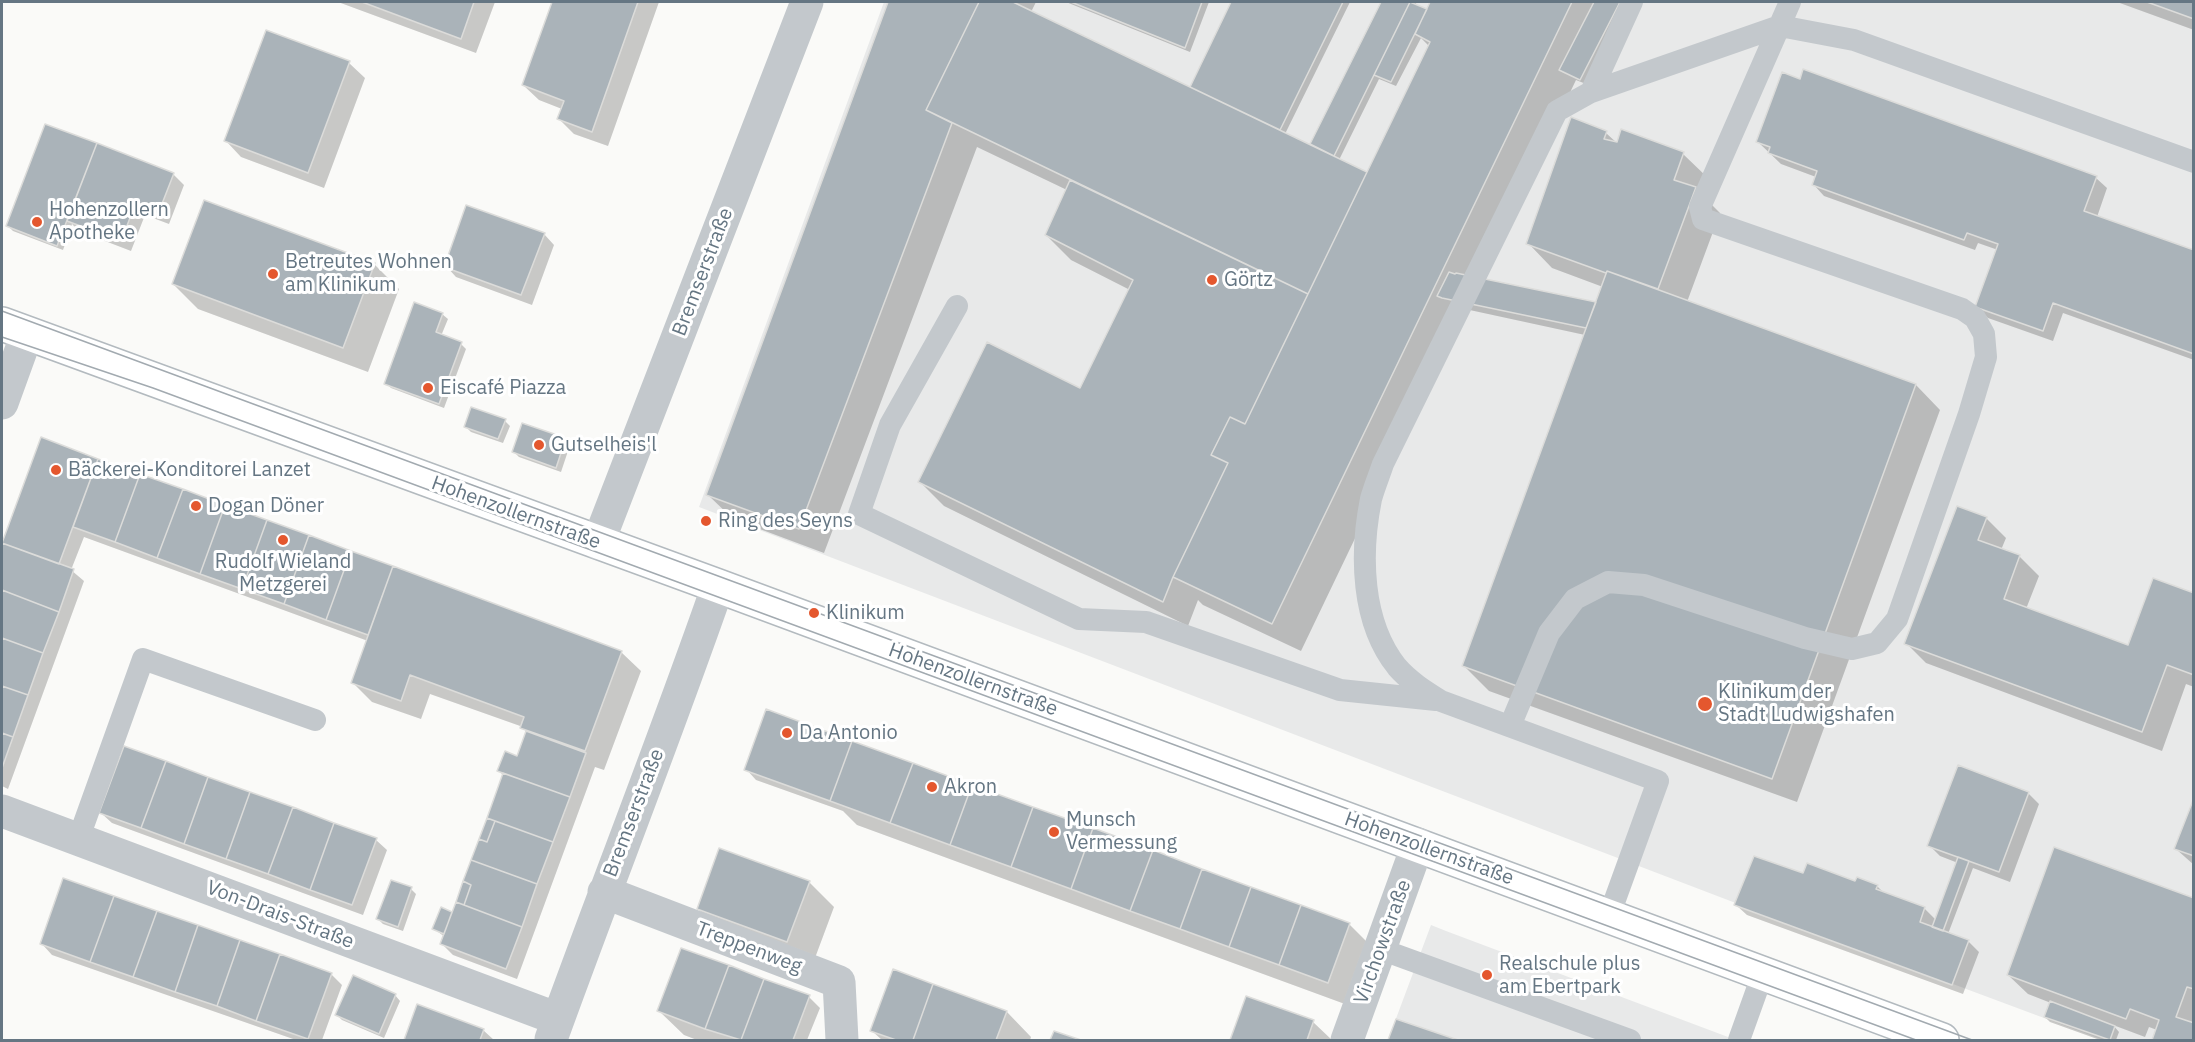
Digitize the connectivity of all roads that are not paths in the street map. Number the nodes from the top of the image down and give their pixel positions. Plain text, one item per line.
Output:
1 (807, 2) edge
2 (1632, 2) edge
3 (1790, 2) edge
4 (1780, 26) junction
5 (1591, 92) junction
6 (2193, 162) edge
7 (957, 306) dead end
8 (14, 329) edge
9 (2, 403) edge
10 (598, 543) junction
11 (718, 586) junction
12 (1441, 700) junction
13 (315, 720) dead end
14 (1510, 726) junction
15 (2, 812) edge
16 (78, 840) junction
17 (1418, 844) junction
18 (604, 892) junction
19 (1609, 916) junction
20 (1380, 950) junction
21 (1764, 973) junction
22 (554, 1030) edge
23 (842, 1041) edge
24 (1347, 1041) edge
25 (1630, 1041) edge
26 (1739, 1041) edge
27 (1942, 1041) edge

1 - 10 street, Bremserstraße
2 - 5 lane
3 - 4 lane
4 - 5 lane
4 - 6 lane
4 - 14 lane
5 - 12 lane
7 - 12 lane
8 - 9 street
8 - 10 street, Hohenzollernstraße
10 - 11 street, Hohenzollernstraße
11 - 17 street, Hohenzollernstraße
11 - 18 street, Bremserstraße
12 - 14 lane
13 - 16 lane
14 - 19 lane
15 - 16 street, Von-Drais-Straße
16 - 22 street, Von-Drais-Straße
17 - 19 street, Hohenzollernstraße
17 - 20 street, Virchowstraße
18 - 22 street, Bremserstraße
18 - 23 street, Treppenweg
19 - 21 street, Hohenzollernstraße
20 - 24 street, Virchowstraße
20 - 25 lane
21 - 26 lane
21 - 27 street, Hohenzollernstraße

